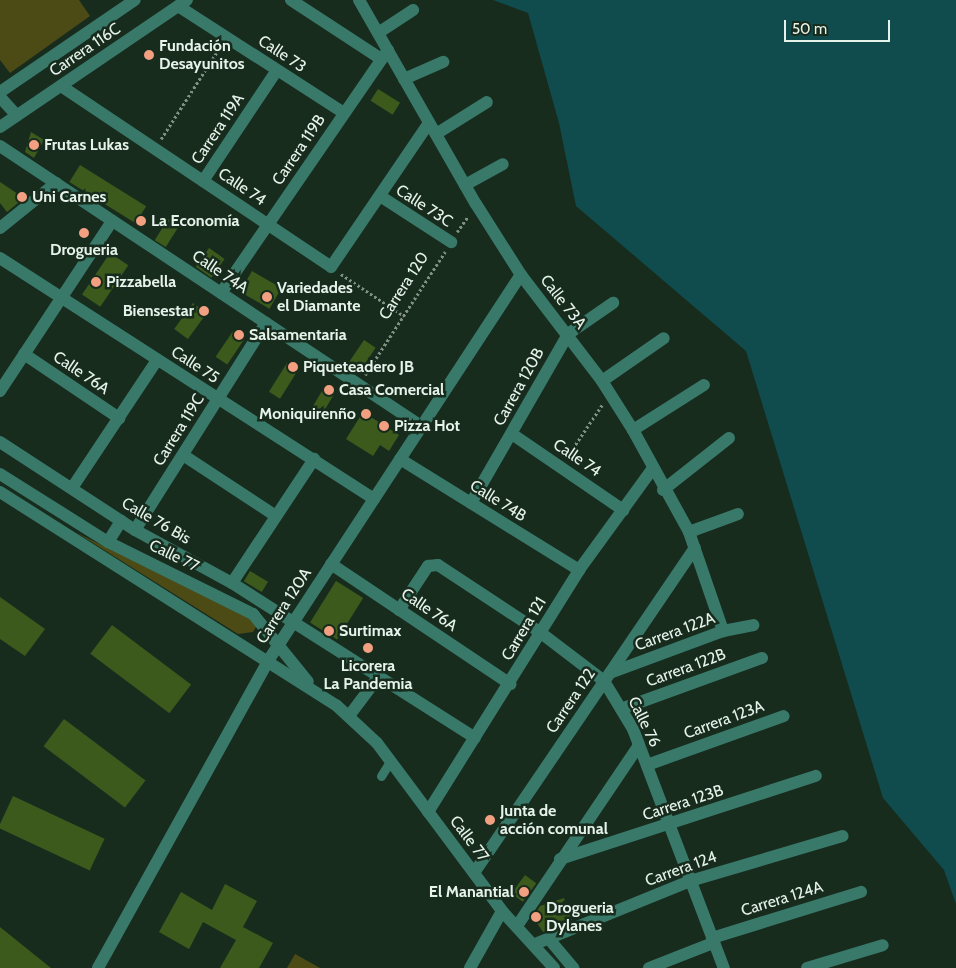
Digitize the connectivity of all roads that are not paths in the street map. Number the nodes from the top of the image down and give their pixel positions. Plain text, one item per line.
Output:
1 (135, 0) edge
2 (290, 0) edge
3 (359, 0) edge
4 (183, 3) edge
5 (413, 10) dead end
6 (378, 33) junction
7 (384, 54) junction
8 (443, 62) dead end
9 (277, 70) junction
10 (404, 79) junction
11 (61, 86) junction
12 (0, 92) edge
13 (0, 97) edge
14 (487, 102) dead end
15 (344, 113) junction
16 (17, 116) junction
17 (0, 127) edge
18 (432, 128) junction
19 (0, 146) edge
20 (503, 164) dead end
21 (203, 181) junction
22 (56, 183) junction
23 (465, 185) junction
24 (380, 196) junction
25 (112, 221) junction
26 (268, 224) junction
27 (0, 228) edge
28 (451, 242) road end
29 (1, 259) edge
30 (521, 275) junction
31 (221, 293) junction
32 (61, 298) junction
33 (613, 303) dead end
34 (266, 322) junction
35 (568, 334) junction
36 (664, 338) dead end
37 (24, 354) junction
38 (157, 360) junction
39 (602, 380) junction
40 (704, 385) dead end
41 (0, 390) edge
42 (218, 398) junction
43 (119, 418) junction
44 (421, 426) junction
45 (633, 430) junction
46 (512, 434) junction
47 (729, 438) dead end
48 (0, 442) edge
49 (183, 455) junction
50 (314, 459) junction
51 (400, 459) junction
52 (653, 468) junction
53 (0, 474) edge
54 (72, 488) junction
55 (663, 490) junction
56 (0, 492) edge
57 (374, 499) junction
58 (471, 503) junction
59 (623, 510) junction
60 (738, 514) dead end
61 (276, 516) junction
62 (121, 521) junction
63 (135, 530) junction
64 (689, 532) junction
65 (108, 542) junction
66 (695, 548) junction
67 (331, 564) junction
68 (579, 570) junction
69 (213, 571) junction
70 (232, 583) junction
71 (202, 587) junction
72 (399, 610) junction
73 (292, 624) junction
74 (753, 625) dead end
75 (724, 631) junction
76 (541, 633) junction
77 (278, 644) junction
78 (762, 658) dead end
79 (268, 661) junction
80 (379, 676) junction
81 (607, 677) junction
82 (510, 684) junction
83 (314, 689) junction
84 (621, 709) junction
85 (349, 716) junction
86 (784, 716) dead end
87 (475, 738) junction
88 (639, 745) junction
89 (391, 760) junction
90 (647, 766) junction
91 (382, 776) dead end
92 (816, 776) dead end
93 (428, 812) junction
94 (669, 825) junction
95 (843, 836) dead end
96 (560, 859) junction
97 (474, 873) junction
98 (690, 881) junction
99 (861, 892) dead end
100 (502, 911) junction
101 (517, 926) junction
102 (549, 938) junction
103 (712, 940) junction
104 (534, 944) junction
105 (883, 945) dead end
106 (98, 968) edge
107 (470, 968) edge
108 (554, 968) edge
109 (573, 968) edge
110 (649, 968) edge
111 (724, 968) edge
112 (807, 968) edge

1 - 12 street
2 - 7 street
3 - 6 street, Calle 73A
4 - 9 street, Calle 73
4 - 11 street, Carrera 116C
5 - 6 street
6 - 7 street, Calle 73A
7 - 10 street, Calle 73A
7 - 15 street, Carrera 119B
8 - 10 street
9 - 15 street, Calle 73
9 - 21 street, Carrera 119A
10 - 18 street, Calle 73A
11 - 16 street, Carrera 116C
11 - 21 street, Calle 74
13 - 16 street
14 - 18 street
15 - 26 street, Carrera 119B
16 - 17 street, Carrera 116C
18 - 23 street, Calle 73A
18 - 24 street
19 - 22 street, Calle 74A
20 - 23 street
21 - 26 street, Calle 74
22 - 25 street, Calle 74A
22 - 27 street
23 - 30 street, Calle 73A
24 - 26 street, Calle 74
24 - 28 street, Calle 73C
25 - 31 street, Calle 74A
25 - 32 street
26 - 31 street, Carrera 119B
29 - 32 street, Calle 75
30 - 35 street, Calle 73A
30 - 44 street, Carrera 120A
31 - 34 street, Calle 74A
32 - 37 street
32 - 38 street, Calle 75
33 - 35 street, Carrera 120B
34 - 42 street, Carrera 119C
34 - 44 street, Calle 74A
35 - 39 street, Calle 73A
35 - 46 street, Carrera 120B
36 - 39 street
37 - 41 street
37 - 43 street, Calle 76A
38 - 42 street, Calle 75
38 - 43 street
39 - 45 street, Calle 73A
40 - 45 street
42 - 49 street, Carrera 119C
42 - 50 street, Calle 75
43 - 54 street
44 - 51 street, Carrera 120A
45 - 52 street, Calle 73A
46 - 58 street, Carrera 120B
46 - 59 street, Calle 74
47 - 55 street
48 - 54 street, Calle 76 Bis
49 - 61 street
49 - 63 street, Carrera 119C
50 - 57 street, Calle 75
50 - 61 street
51 - 57 street, Carrera 120A
51 - 58 street, Calle 74B
52 - 55 street, Calle 73A
52 - 59 street, Carrera 121
53 - 65 street, Calle 77
54 - 62 street, Calle 76 Bis
55 - 64 street, Calle 73A
56 - 79 street, Calle 77
57 - 67 street, Carrera 120A
58 - 68 street, Calle 74B
59 - 68 street, Carrera 121
60 - 64 street
61 - 70 street
62 - 63 street, Calle 76 Bis
62 - 65 street
63 - 69 street, Calle 76 Bis
64 - 66 street, Calle 73A
65 - 71 street, Calle 77
66 - 75 street, Calle 73A
66 - 81 street, Carrera 122
67 - 72 street, Calle 76A
67 - 73 street, Carrera 120A
68 - 76 street, Carrera 121
69 - 70 street, Calle 76 Bis
69 - 71 street
70 - 73 street, Calle 76 Bis
71 - 77 street, Calle 77
72 - 76 street, Calle 76
72 - 82 street, Calle 76A
73 - 77 street, Carrera 120A
73 - 80 street, Calle 76 Bis
74 - 75 street, Carrera 122A
75 - 81 street, Carrera 122A
76 - 81 street, Calle 76
76 - 82 street, Carrera 121
77 - 79 street, Carrera 120A
77 - 83 street, Calle 77
78 - 84 street, Carrera 122B
79 - 83 street, Calle 77
79 - 106 street, Carrera 120A
80 - 85 street
80 - 87 street, Calle 76 Bis
81 - 84 street, Calle 76
81 - 97 street, Carrera 122
82 - 87 street, Carrera 121
83 - 85 street, Calle 77
84 - 88 street, Calle 76
85 - 89 street, Calle 77
86 - 90 street, Carrera 123A
87 - 93 street, Carrera 121
88 - 90 street, Calle 76
88 - 96 street
89 - 91 lane
89 - 93 street, Calle 77
90 - 94 street, Calle 76
92 - 94 street, Carrera 123B
93 - 97 street, Calle 77
94 - 96 street, Carrera 123B
94 - 98 street, Calle 76
95 - 98 street, Carrera 124
96 - 101 street
97 - 100 street, Calle 77
98 - 102 street, Carrera 124
98 - 103 street, Calle 76
99 - 103 street, Carrera 124A
100 - 101 street, Calle 77
100 - 107 street
101 - 104 street, Calle 77
102 - 104 street, Carrera 124
102 - 109 street
103 - 110 street, Carrera 124A
103 - 111 street, Calle 76
104 - 108 street, Calle 77
105 - 112 street

